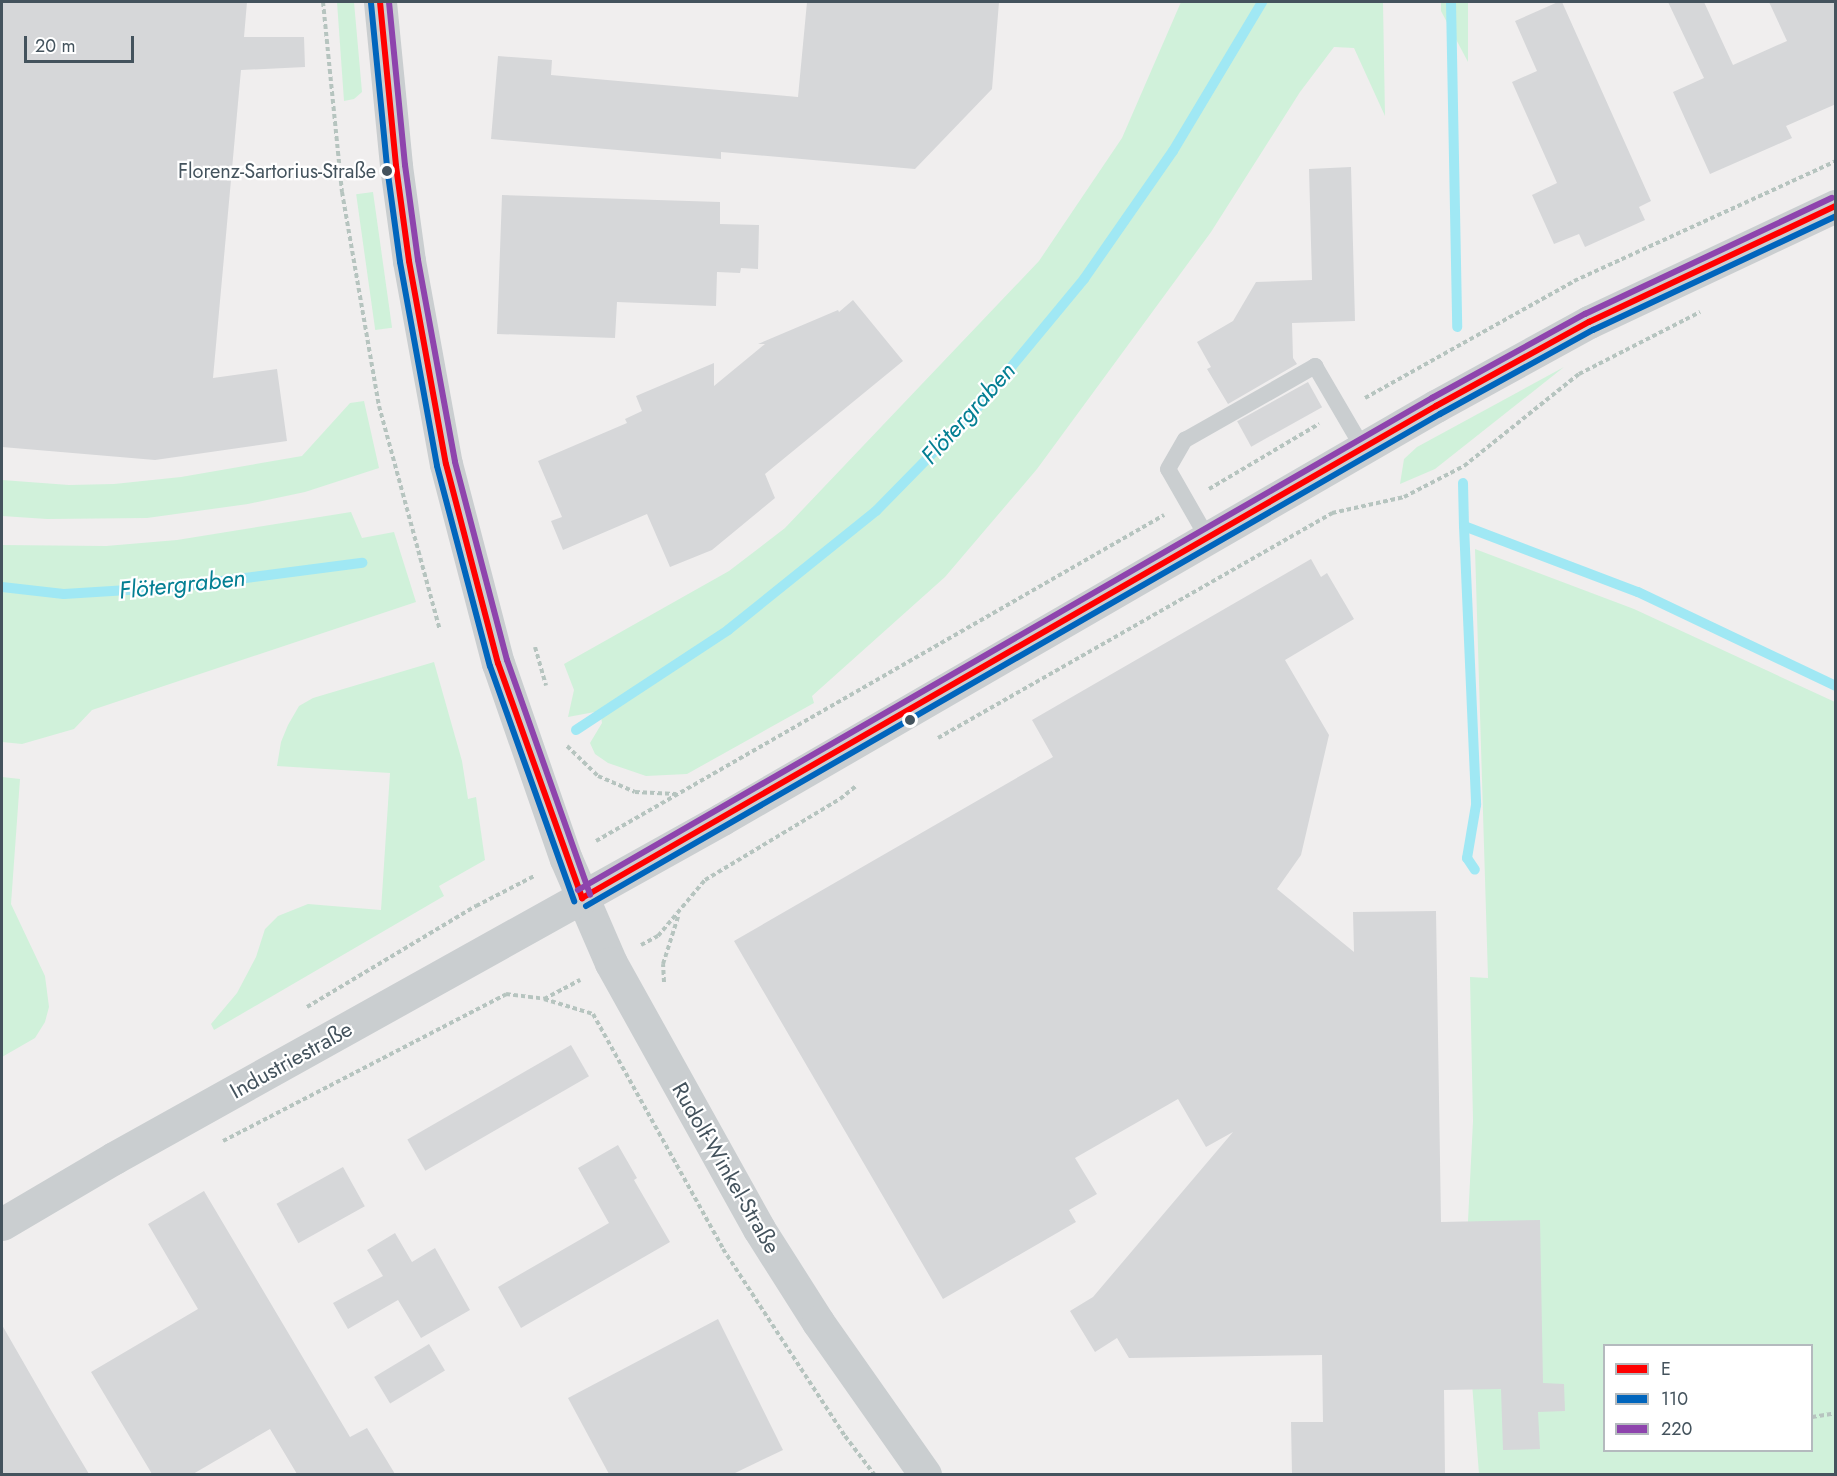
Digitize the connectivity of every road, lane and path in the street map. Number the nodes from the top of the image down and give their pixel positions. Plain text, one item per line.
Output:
1 (323, 2) edge
2 (380, 2) edge
3 (1836, 206) edge
4 (1708, 308) dead end
5 (1363, 448) junction
6 (1207, 537) junction
7 (440, 630) dead end
8 (535, 647) dead end
9 (547, 689) dead end
10 (564, 740) dead end
11 (933, 740) dead end
12 (861, 780) dead end
13 (677, 794) dead end
14 (566, 859) junction
15 (582, 898) junction
16 (680, 912) junction
17 (406, 949) dead end
18 (611, 963) junction
19 (665, 991) dead end
20 (214, 1146) dead end
21 (2, 1224) edge
22 (1836, 1413) edge
23 (1813, 1417) edge
24 (925, 1474) edge

1 - 7 path
2 - 14 street, Rudolf-Winkel-Straße
3 - 5 street, Industriestraße
4 - 11 path
5 - 6 street, Industriestraße
5 - 6 lane
6 - 15 street, Industriestraße
8 - 9 path
10 - 13 path
12 - 16 path
14 - 15 street, Rudolf-Winkel-Straße
14 - 17 path
15 - 18 street, Rudolf-Winkel-Straße
15 - 21 street, Industriestraße
16 - 18 path
16 - 19 path
18 - 20 path
18 - 24 street, Rudolf-Winkel-Straße
22 - 23 path

